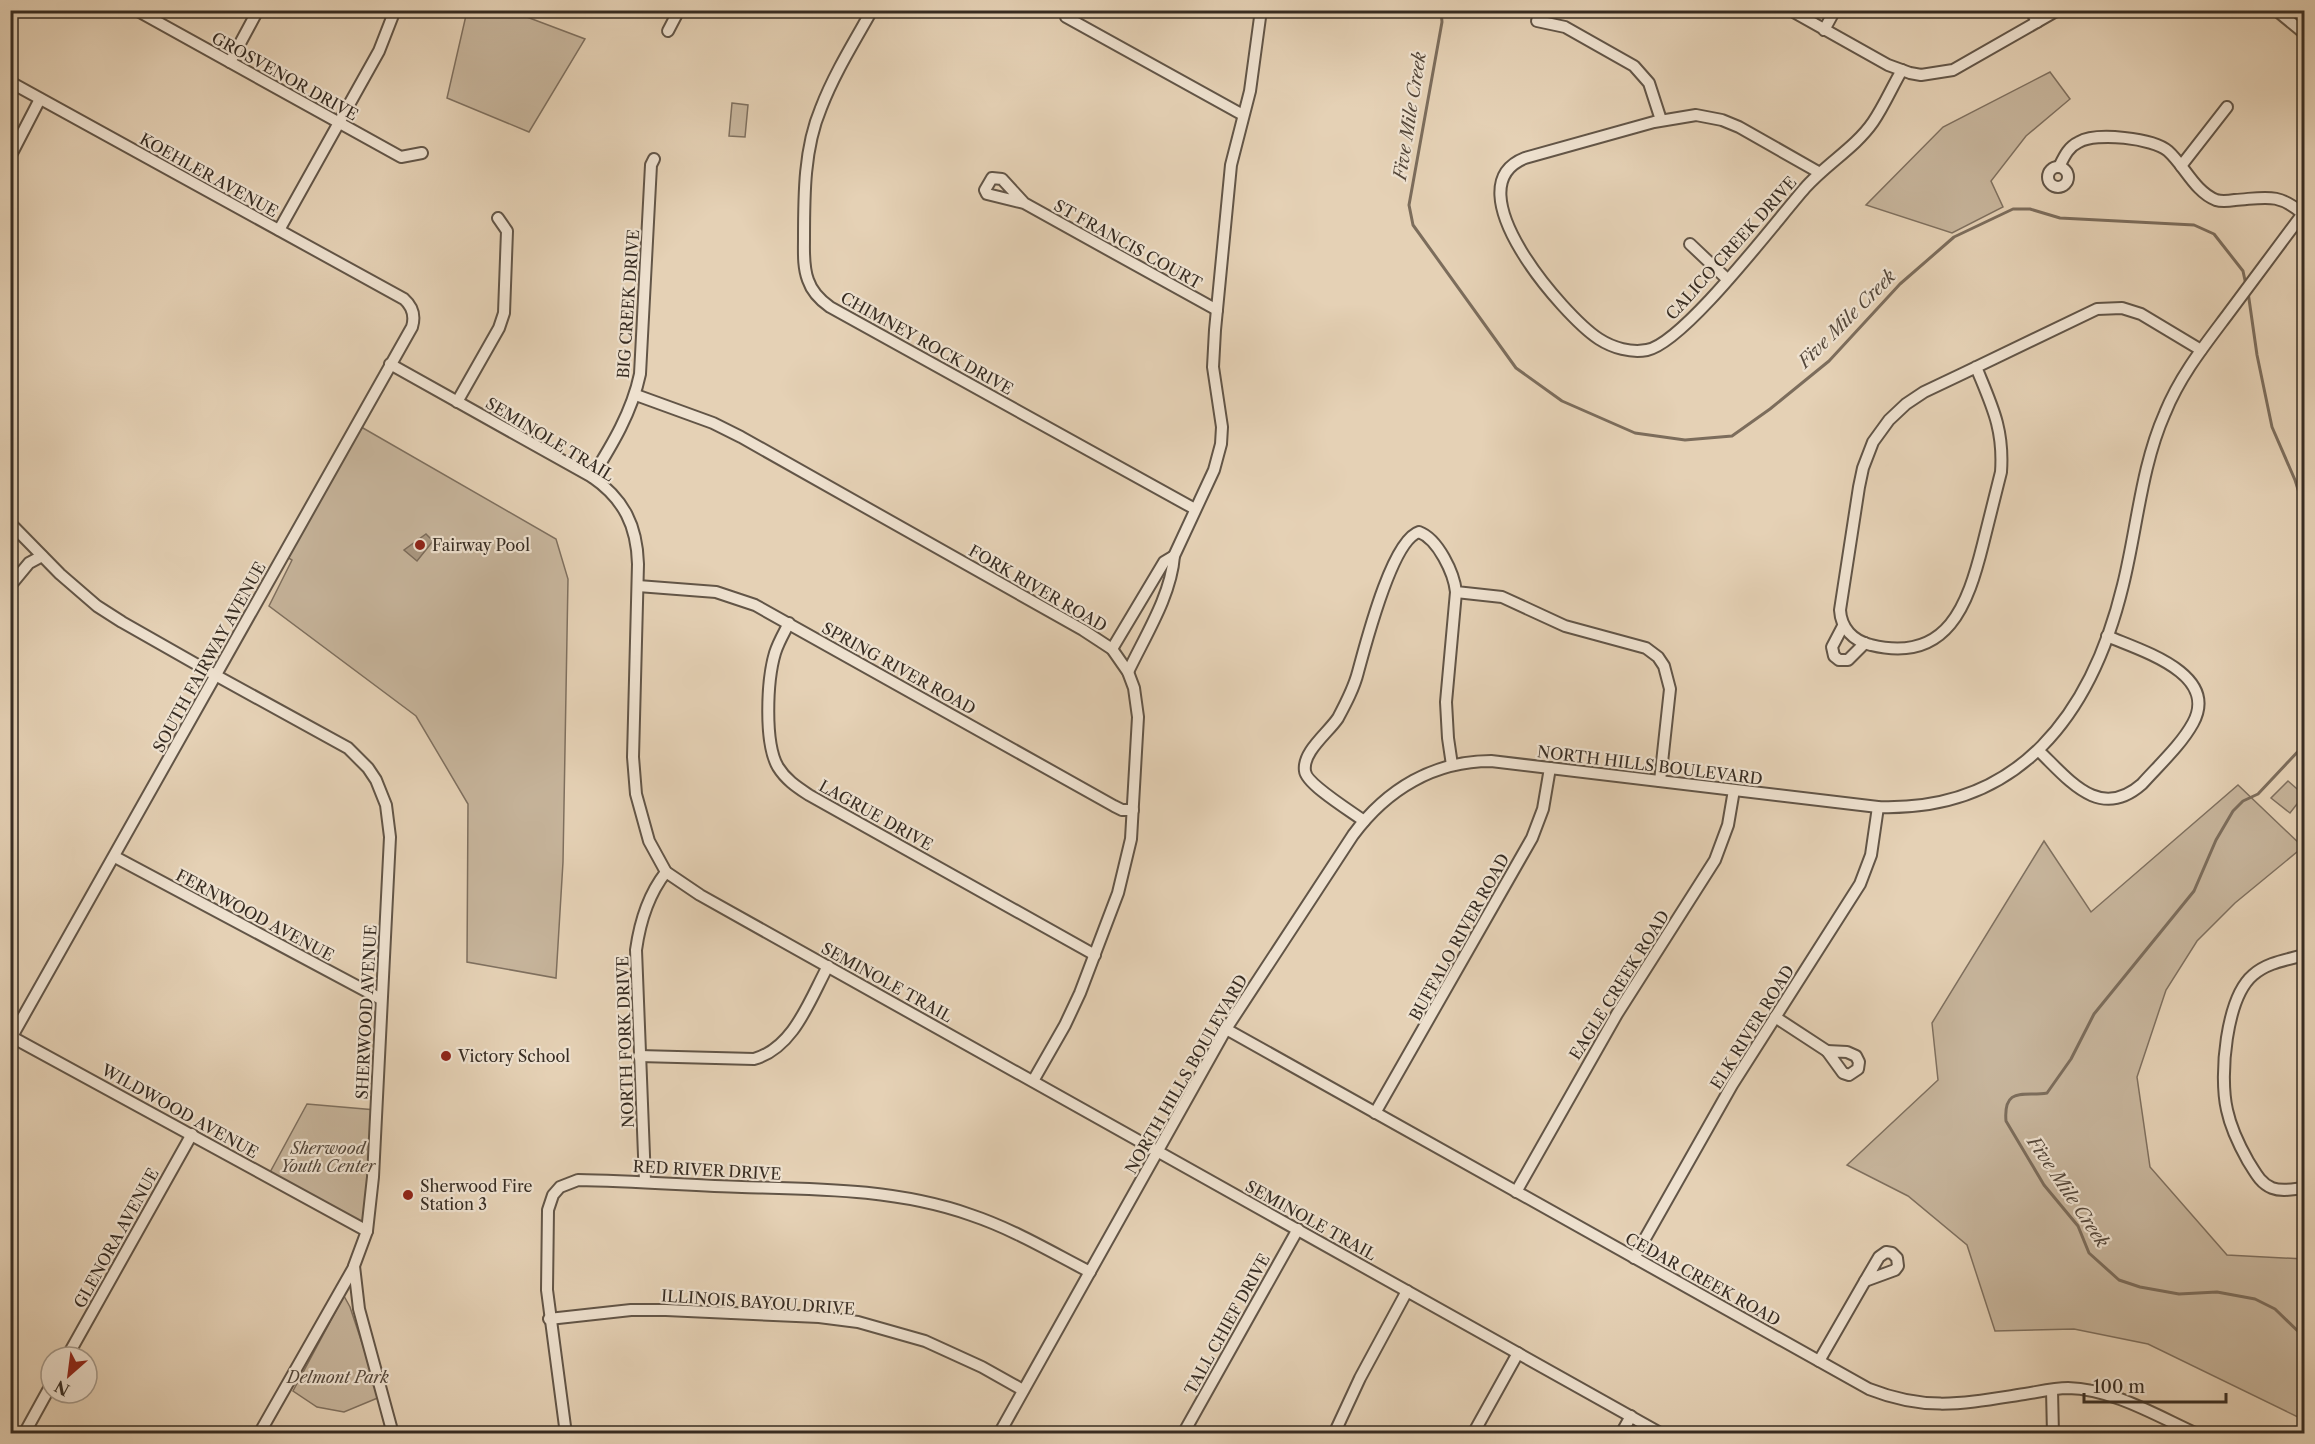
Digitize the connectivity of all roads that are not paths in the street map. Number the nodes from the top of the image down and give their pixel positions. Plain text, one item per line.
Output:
1 (136, 10) edge
2 (258, 10) edge
3 (395, 10) edge
4 (679, 10) edge
5 (872, 10) edge
6 (1261, 10) edge
7 (1790, 10) edge
8 (1835, 10) edge
9 (2031, 10) edge
10 (2058, 10) edge
11 (2276, 10) edge
12 (1066, 17) dead end
13 (1537, 21) dead end
14 (2037, 22) junction
15 (1824, 30) junction
16 (668, 31) dead end
17 (2304, 33) edge
18 (230, 62) junction
19 (1902, 70) junction
20 (10, 82) edge
21 (40, 99) junction
22 (2227, 107) dead end
23 (1243, 115) junction
24 (1661, 120) junction
25 (338, 122) junction
26 (422, 153) dead end
27 (10, 157) edge
28 (654, 159) dead end
29 (2181, 166) junction
30 (2059, 167) dead end
31 (1820, 173) junction
32 (1024, 203) dead end
33 (2304, 213) edge
34 (498, 218) dead end
35 (279, 230) junction
36 (1690, 244) dead end
37 (1727, 279) junction
38 (393, 293) joint
39 (1217, 310) junction
40 (2200, 350) junction
41 (390, 364) junction
42 (1976, 367) junction
43 (636, 394) junction
44 (458, 402) junction
45 (592, 477) junction
46 (1195, 509) junction
47 (10, 523) edge
48 (42, 556) junction
49 (1174, 556) junction
50 (10, 586) edge
51 (638, 586) junction
52 (1456, 592) junction
53 (789, 623) junction
54 (1844, 626) junction
55 (2107, 636) junction
56 (1865, 643) junction
57 (1112, 649) junction
58 (1128, 672) junction
59 (217, 676) junction
60 (2039, 751) junction
61 (1452, 765) junction
62 (1550, 768) junction
63 (1660, 781) junction
64 (1734, 790) junction
65 (1878, 807) junction
66 (1133, 810) junction
67 (1364, 820) junction
68 (115, 857) junction
69 (666, 872) junction
70 (1095, 955) junction
71 (2304, 955) edge
72 (828, 966) junction
73 (381, 999) junction
74 (1775, 1017) junction
75 (1226, 1029) junction
76 (11, 1038) edge
77 (1827, 1051) dead end
78 (639, 1056) junction
79 (1033, 1081) junction
80 (1375, 1113) junction
81 (192, 1134) junction
82 (1157, 1152) junction
83 (645, 1181) junction
84 (2304, 1188) edge
85 (1516, 1192) junction
86 (1298, 1229) junction
87 (367, 1231) junction
88 (1634, 1258) junction
89 (354, 1266) junction
90 (1090, 1272) junction
91 (1865, 1281) dead end
92 (1407, 1291) junction
93 (549, 1319) junction
94 (74, 1345) edge
95 (1518, 1353) junction
96 (1820, 1362) junction
97 (1023, 1390) junction
98 (2052, 1390) junction
99 (40, 1405) edge
100 (1630, 1416) junction
101 (24, 1434) edge
102 (259, 1434) edge
103 (393, 1434) edge
104 (566, 1434) edge
105 (649, 1434) edge
106 (696, 1434) edge
107 (999, 1434) edge
108 (1183, 1434) edge
109 (1334, 1434) edge
110 (1473, 1434) edge
111 (1621, 1434) edge
112 (1662, 1434) edge
113 (2054, 1434) edge
114 (2197, 1434) edge

1 - 18 street, GROSVENOR DRIVE
2 - 18 street
3 - 25 street
4 - 16 street
5 - 46 street, CHIMNEY ROCK DRIVE
6 - 23 street
7 - 15 street
8 - 15 street
9 - 14 street
10 - 14 street
11 - 17 street
12 - 23 street
13 - 24 street
14 - 19 street
15 - 19 street
18 - 25 street, GROSVENOR DRIVE
19 - 31 street, CALICO CREEK DRIVE
20 - 21 street, KOEHLER AVENUE
21 - 27 street
21 - 35 street, KOEHLER AVENUE
22 - 29 street
23 - 39 street
24 - 31 street, CALICO CREEK DRIVE
24 - 37 street, CALICO CREEK DRIVE
25 - 26 street, GROSVENOR DRIVE
25 - 35 street
28 - 43 street, BIG CREEK DRIVE
29 - 30 street
29 - 33 street
31 - 37 street, CALICO CREEK DRIVE
32 - 39 street, ST FRANCIS COURT
33 - 40 street, NORTH HILLS BOULEVARD
34 - 44 street
35 - 38 street, KOEHLER AVENUE
36 - 37 street
38 - 41 street, SOUTH FAIRWAY AVENUE
39 - 46 street
40 - 42 street
40 - 55 street, NORTH HILLS BOULEVARD
41 - 44 street, SEMINOLE TRAIL
41 - 59 street, SOUTH FAIRWAY AVENUE
42 - 54 street
42 - 56 street
43 - 45 street, BIG CREEK DRIVE
43 - 57 street, FORK RIVER ROAD
44 - 45 street, SEMINOLE TRAIL
45 - 51 street, SEMINOLE TRAIL
46 - 49 street
47 - 48 street, SHERWOOD AVENUE
48 - 50 street
48 - 59 street, SHERWOOD AVENUE
49 - 57 street
49 - 58 street
51 - 53 street, SPRING RIVER ROAD
51 - 69 street, SEMINOLE TRAIL
52 - 61 street
52 - 63 street
52 - 67 street
53 - 66 street, SPRING RIVER ROAD
53 - 70 street, LAGRUE DRIVE
54 - 56 street
54 - 56 street
55 - 60 street, NORTH HILLS BOULEVARD
55 - 60 street
57 - 58 street, FORK RIVER ROAD
58 - 66 street, FORK RIVER ROAD
59 - 68 street, SOUTH FAIRWAY AVENUE
59 - 73 street, SHERWOOD AVENUE
60 - 65 street, NORTH HILLS BOULEVARD
61 - 62 street, NORTH HILLS BOULEVARD
61 - 67 street, NORTH HILLS BOULEVARD
62 - 63 street, NORTH HILLS BOULEVARD
62 - 80 street, BUFFALO RIVER ROAD
63 - 64 street, NORTH HILLS BOULEVARD
64 - 65 street, NORTH HILLS BOULEVARD
64 - 85 street, EAGLE CREEK ROAD
65 - 74 street, ELK RIVER ROAD
66 - 70 street, FORK RIVER ROAD
67 - 75 street, NORTH HILLS BOULEVARD
68 - 73 street, FERNWOOD AVENUE
68 - 76 street, SOUTH FAIRWAY AVENUE
69 - 72 street, SEMINOLE TRAIL
69 - 78 street, NORTH FORK DRIVE
70 - 79 street, FORK RIVER ROAD
71 - 84 street
72 - 78 street
72 - 79 street, SEMINOLE TRAIL
73 - 87 street, SHERWOOD AVENUE
74 - 77 street
74 - 88 street, ELK RIVER ROAD
75 - 80 street, CEDAR CREEK ROAD
75 - 82 street, NORTH HILLS BOULEVARD
76 - 81 street, WILDWOOD AVENUE
78 - 83 street, NORTH FORK DRIVE
79 - 82 street, SEMINOLE TRAIL
80 - 85 street, CEDAR CREEK ROAD
81 - 87 street, WILDWOOD AVENUE
81 - 94 street, GLENORA AVENUE
82 - 86 street, SEMINOLE TRAIL
82 - 90 street, NORTH HILLS BOULEVARD
83 - 90 street, RED RIVER DRIVE
83 - 93 street, RED RIVER DRIVE
85 - 88 street, CEDAR CREEK ROAD
86 - 92 street, SEMINOLE TRAIL
86 - 108 street, TALL CHIEF DRIVE
87 - 89 street, SHERWOOD AVENUE
88 - 96 street, CEDAR CREEK ROAD
89 - 102 street
89 - 103 street, SHERWOOD AVENUE
90 - 97 street, NORTH HILLS BOULEVARD
91 - 96 street
92 - 95 street, SEMINOLE TRAIL
92 - 109 street
93 - 97 street, ILLINOIS BAYOU DRIVE
93 - 104 street, RED RIVER DRIVE
95 - 100 street, SEMINOLE TRAIL
95 - 110 street
96 - 98 street, CEDAR CREEK ROAD
97 - 107 street, NORTH HILLS BOULEVARD
98 - 113 street
98 - 114 street, CEDAR CREEK ROAD
99 - 101 street
100 - 111 street
100 - 112 street, SEMINOLE TRAIL
105 - 106 street

